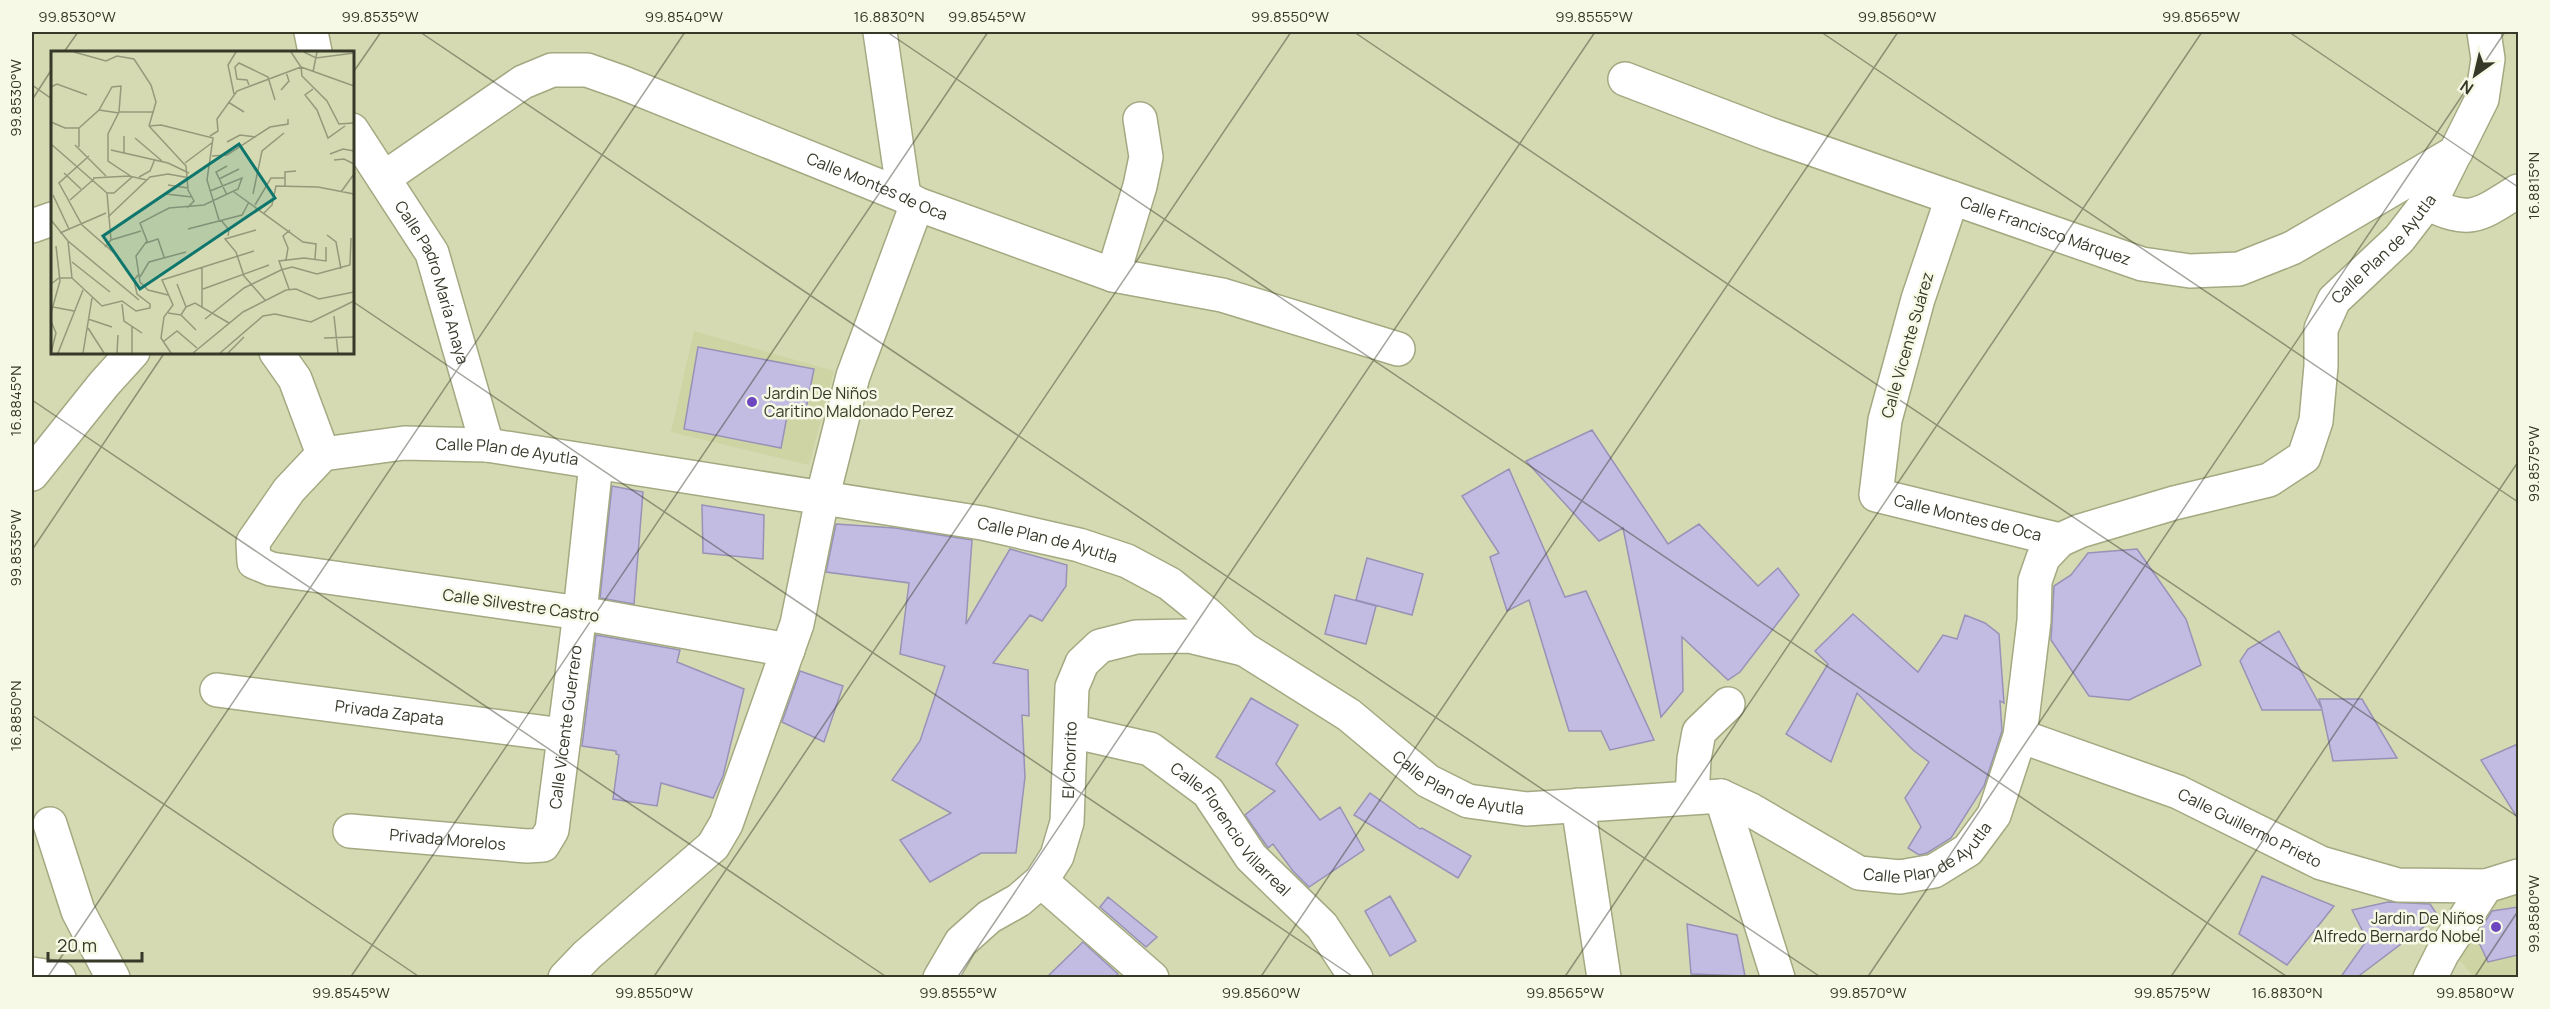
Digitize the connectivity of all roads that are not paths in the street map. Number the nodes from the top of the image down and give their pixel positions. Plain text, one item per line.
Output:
1 (311, 32) edge
2 (880, 32) edge
3 (2484, 32) edge
4 (315, 51) edge
5 (1625, 79) dead end
6 (1140, 119) dead end
7 (354, 133) edge
8 (2456, 152) junction
9 (384, 178) junction
10 (2518, 191) edge
11 (1952, 198) junction
12 (910, 200) junction
13 (2427, 203) junction
14 (51, 219) edge
15 (32, 226) edge
16 (1113, 275) junction
17 (1398, 349) dead end
18 (131, 354) edge
19 (277, 354) edge
20 (487, 446) junction
21 (323, 454) junction
22 (596, 463) junction
23 (32, 474) edge
24 (1875, 495) joint
25 (822, 499) junction
26 (2060, 540) junction
27 (580, 613) junction
28 (1244, 649) junction
29 (788, 650) junction
30 (216, 690) dead end
31 (1728, 704) dead end
32 (1071, 731) junction
33 (563, 735) junction
34 (2020, 736) junction
35 (1707, 796) junction
36 (1578, 806) junction
37 (50, 824) dead end
38 (350, 831) dead end
39 (543, 845) joint
40 (2518, 876) edge
41 (1041, 881) junction
42 (2486, 886) junction
43 (32, 974) edge
44 (59, 978) edge
45 (113, 978) edge
46 (565, 978) edge
47 (940, 978) edge
48 (1152, 978) edge
49 (1356, 978) edge
50 (1604, 978) edge
51 (1778, 978) edge
52 (2430, 978) edge

1 - 4 street
2 - 12 street
3 - 8 street, Calle Plan de Ayutla
5 - 11 street, Calle Francisco Márquez
6 - 16 street
7 - 9 street, Calle Padro María Anaya
8 - 11 street, Calle Francisco Márquez
8 - 13 street, Calle Plan de Ayutla
9 - 12 street, Calle Montes de Oca
9 - 20 street, Calle Padro María Anaya
10 - 13 street
11 - 24 street, Calle Vicente Suárez
12 - 16 street, Calle Montes de Oca
12 - 25 street
13 - 26 street, Calle Plan de Ayutla
14 - 15 street
16 - 17 street, Calle Montes de Oca
18 - 23 street
19 - 21 street
20 - 21 street, Calle Plan de Ayutla
20 - 22 street, Calle Plan de Ayutla
21 - 27 street, Calle Silvestre Castro
22 - 25 street, Calle Plan de Ayutla
22 - 27 street, Calle Vicente Guerrero
24 - 26 street, Calle Montes de Oca
25 - 28 street, Calle Plan de Ayutla
25 - 29 street
26 - 34 street, Calle Plan de Ayutla
27 - 29 street, Calle Silvestre Castro
27 - 33 street, Calle Vicente Guerrero
28 - 32 street, El Chorrito
28 - 36 street, Calle Plan de Ayutla
29 - 46 street
30 - 33 street, Privada Zapata
31 - 35 street
32 - 41 street, El Chorrito
32 - 49 street, Calle Florencio Villarreal
33 - 39 street, Calle Vicente Guerrero
34 - 35 street, Calle Plan de Ayutla
34 - 42 street, Calle Guillermo Prieto
35 - 36 street, Calle Plan de Ayutla
35 - 51 street
36 - 50 street
37 - 45 street
38 - 39 street, Privada Morelos
40 - 42 street, Calle Guillermo Prieto
41 - 47 street, El Chorrito
41 - 48 street
42 - 52 street
43 - 44 street

